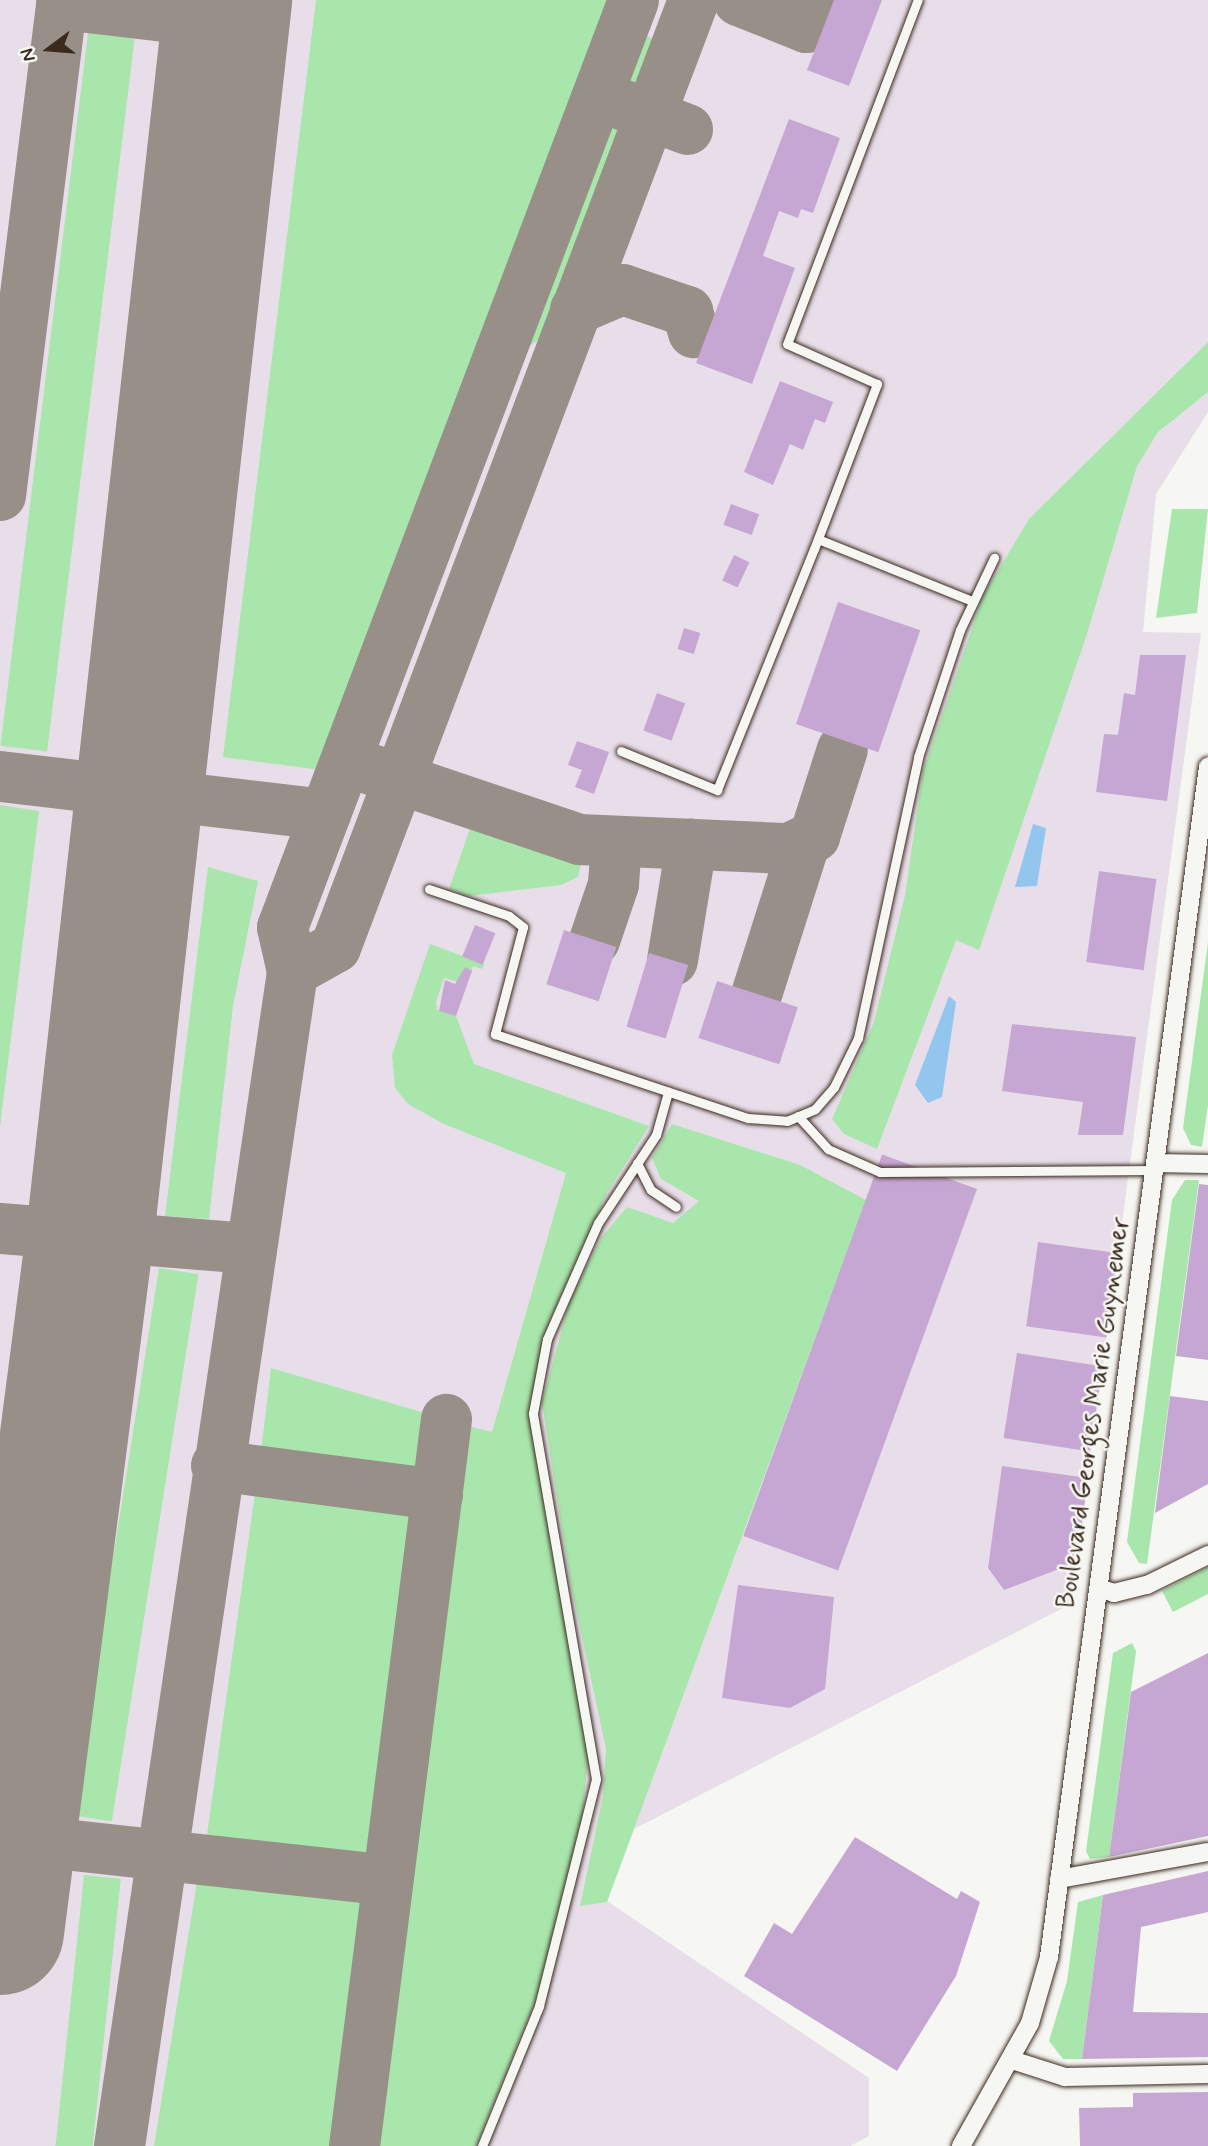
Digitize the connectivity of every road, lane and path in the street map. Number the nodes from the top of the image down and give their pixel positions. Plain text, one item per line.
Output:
1 (918, 0) edge
2 (818, 539) junction
3 (994, 558) dead end
4 (972, 601) junction
5 (621, 751) dead end
6 (1207, 777) edge
7 (429, 889) dead end
8 (668, 1092) junction
9 (799, 1116) junction
10 (637, 1163) junction
11 (1208, 1164) edge
12 (1155, 1167) junction
13 (676, 1207) dead end
14 (1208, 1555) edge
15 (1099, 1587) junction
16 (1208, 1852) edge
17 (1059, 1879) junction
18 (1012, 2060) junction
19 (1208, 2074) edge
20 (481, 2146) edge
21 (961, 2146) edge

1 - 2 lane
2 - 4 lane
2 - 5 lane
3 - 4 lane
4 - 9 lane
6 - 12 street, Boulevard Georges Marie Guynemer
7 - 8 lane
8 - 9 lane
8 - 10 lane
9 - 12 lane
10 - 13 lane
10 - 20 lane
11 - 12 street
12 - 15 street, Boulevard Georges Marie Guynemer
14 - 15 street
15 - 17 street, Boulevard Georges Marie Guynemer
16 - 17 street
17 - 18 street, Boulevard Georges Marie Guynemer
18 - 19 street
18 - 21 street, Boulevard Georges Marie Guynemer

